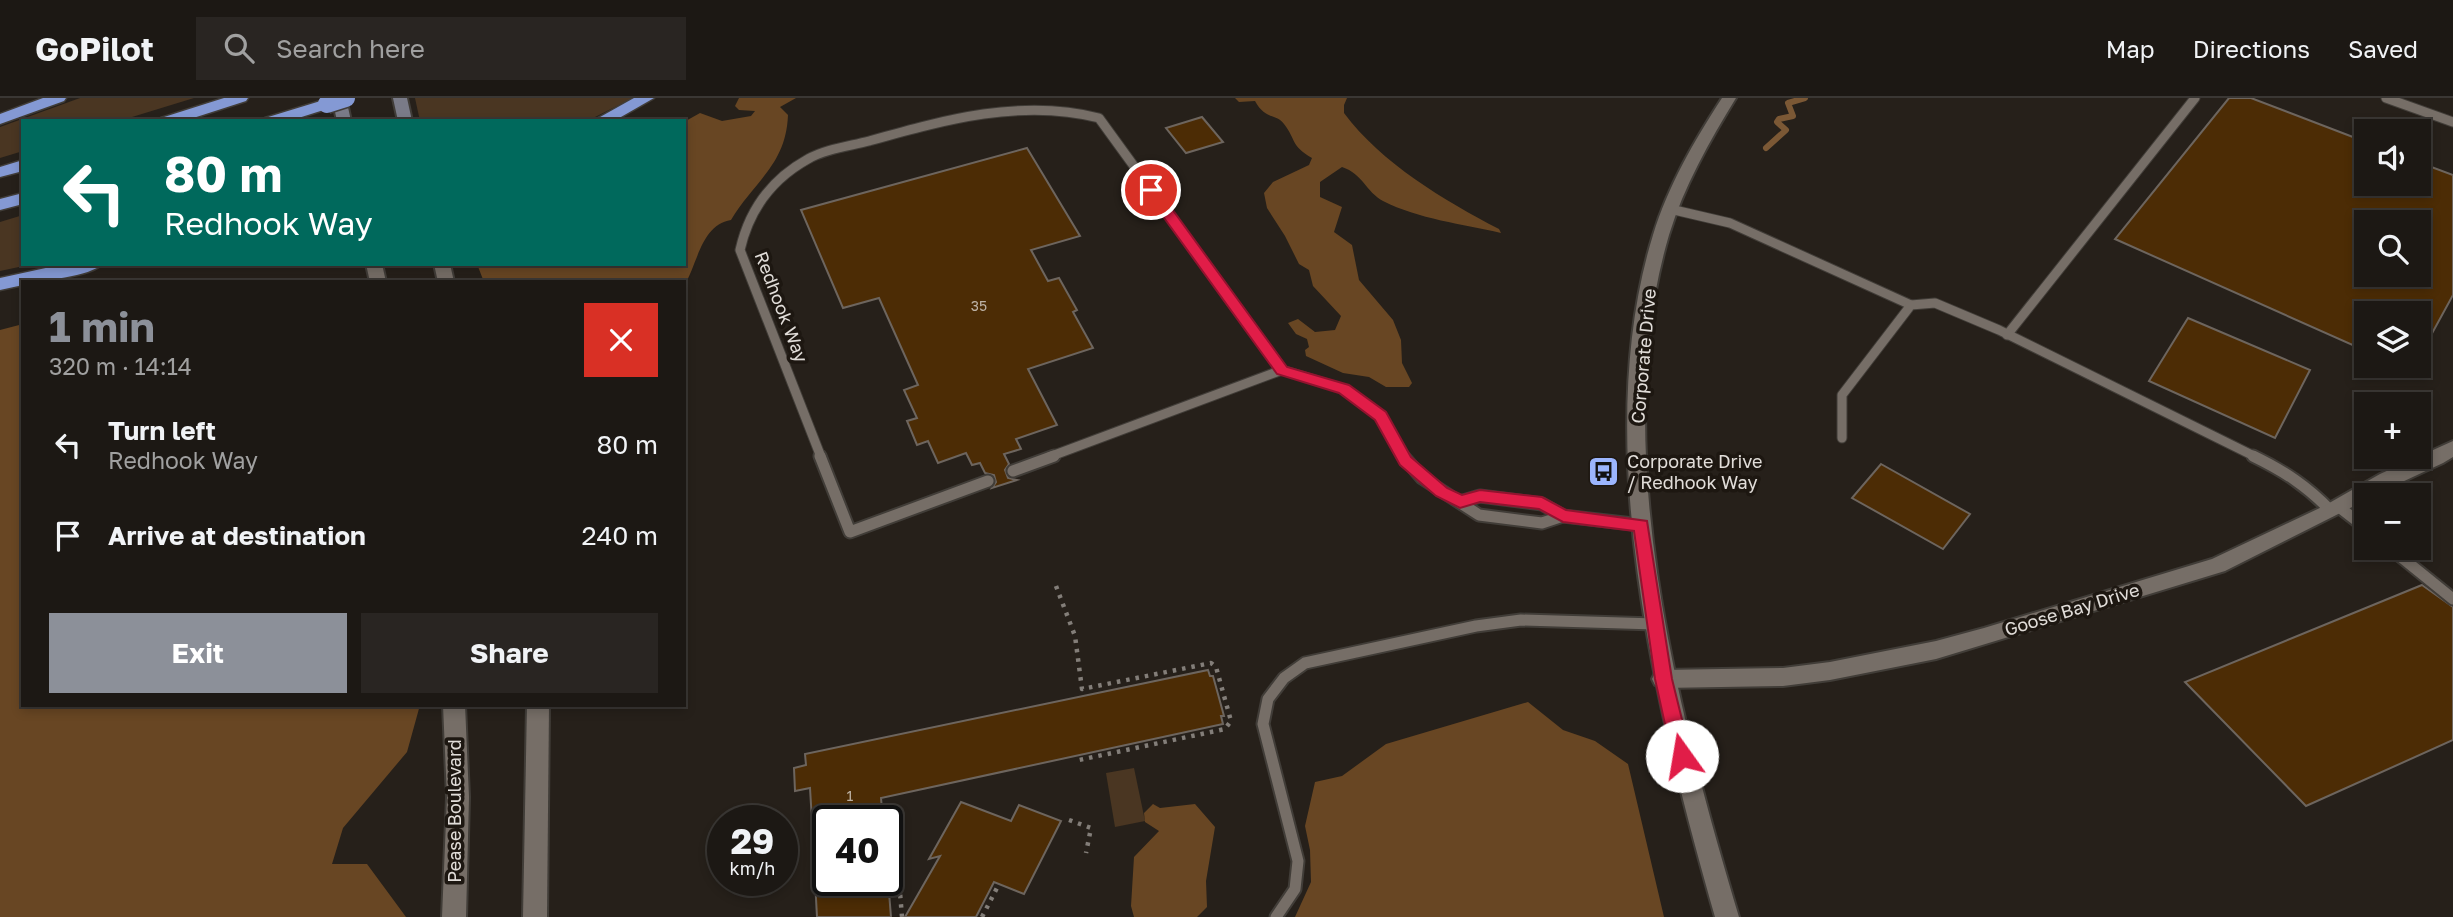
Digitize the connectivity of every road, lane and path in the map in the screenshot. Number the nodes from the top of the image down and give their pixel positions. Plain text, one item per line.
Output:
1 (58, 98) edge
2 (240, 98) edge
3 (346, 98) edge
4 (400, 98) edge
5 (646, 98) edge
6 (1729, 98) edge
7 (2195, 98) edge
8 (2386, 98) edge
9 (333, 101) edge
10 (0, 119) edge
11 (173, 119) edge
12 (277, 119) edge
13 (343, 119) edge
14 (405, 119) edge
15 (605, 119) edge
16 (2453, 122) edge
17 (21, 166) edge
18 (0, 172) edge
19 (21, 199) edge
20 (0, 205) edge
21 (1670, 209) junction
22 (84, 266) edge
23 (0, 284) edge
24 (1912, 305) junction
25 (2007, 335) junction
26 (1282, 370) junction
27 (1842, 438) dead end
28 (2453, 447) edge
29 (1013, 471) dead end
30 (988, 481) dead end
31 (1460, 502) junction
32 (2335, 509) junction
33 (1563, 516) junction
34 (2354, 521) edge
35 (1642, 526) junction
36 (2405, 560) edge
37 (1056, 586) dead end
38 (2453, 599) edge
39 (1655, 624) junction
40 (1664, 679) junction
41 (454, 707) edge
42 (538, 707) edge
43 (1079, 760) dead end
44 (1069, 820) dead end
45 (1086, 853) dead end
46 (999, 884) dead end
47 (900, 896) edge
48 (454, 917) edge
49 (535, 917) edge
50 (902, 917) edge
51 (982, 917) edge
52 (1276, 917) edge
53 (1727, 917) edge

1 - 10 highway
2 - 11 highway
3 - 9 highway, bridge
4 - 14 main road
5 - 15 highway
6 - 21 street, Corporate Drive
7 - 25 lane
8 - 16 lane
9 - 12 highway
9 - 13 main road
17 - 18 highway
19 - 20 highway
21 - 24 lane
21 - 35 street, Corporate Drive
22 - 23 highway
24 - 25 lane
24 - 27 lane
25 - 32 lane
26 - 29 lane
26 - 30 lane, Redhook Way
26 - 31 lane
28 - 32 street, Goose Bay Drive
31 - 33 lane
31 - 33 lane
32 - 34 lane
32 - 40 street, Goose Bay Drive
33 - 35 lane
35 - 39 street, Corporate Drive
36 - 38 lane
37 - 43 path
39 - 40 street, Corporate Drive
39 - 52 lane
40 - 53 street, Corporate Drive
41 - 48 street, Pease Boulevard
42 - 49 street
44 - 45 path
46 - 51 path
47 - 50 path

